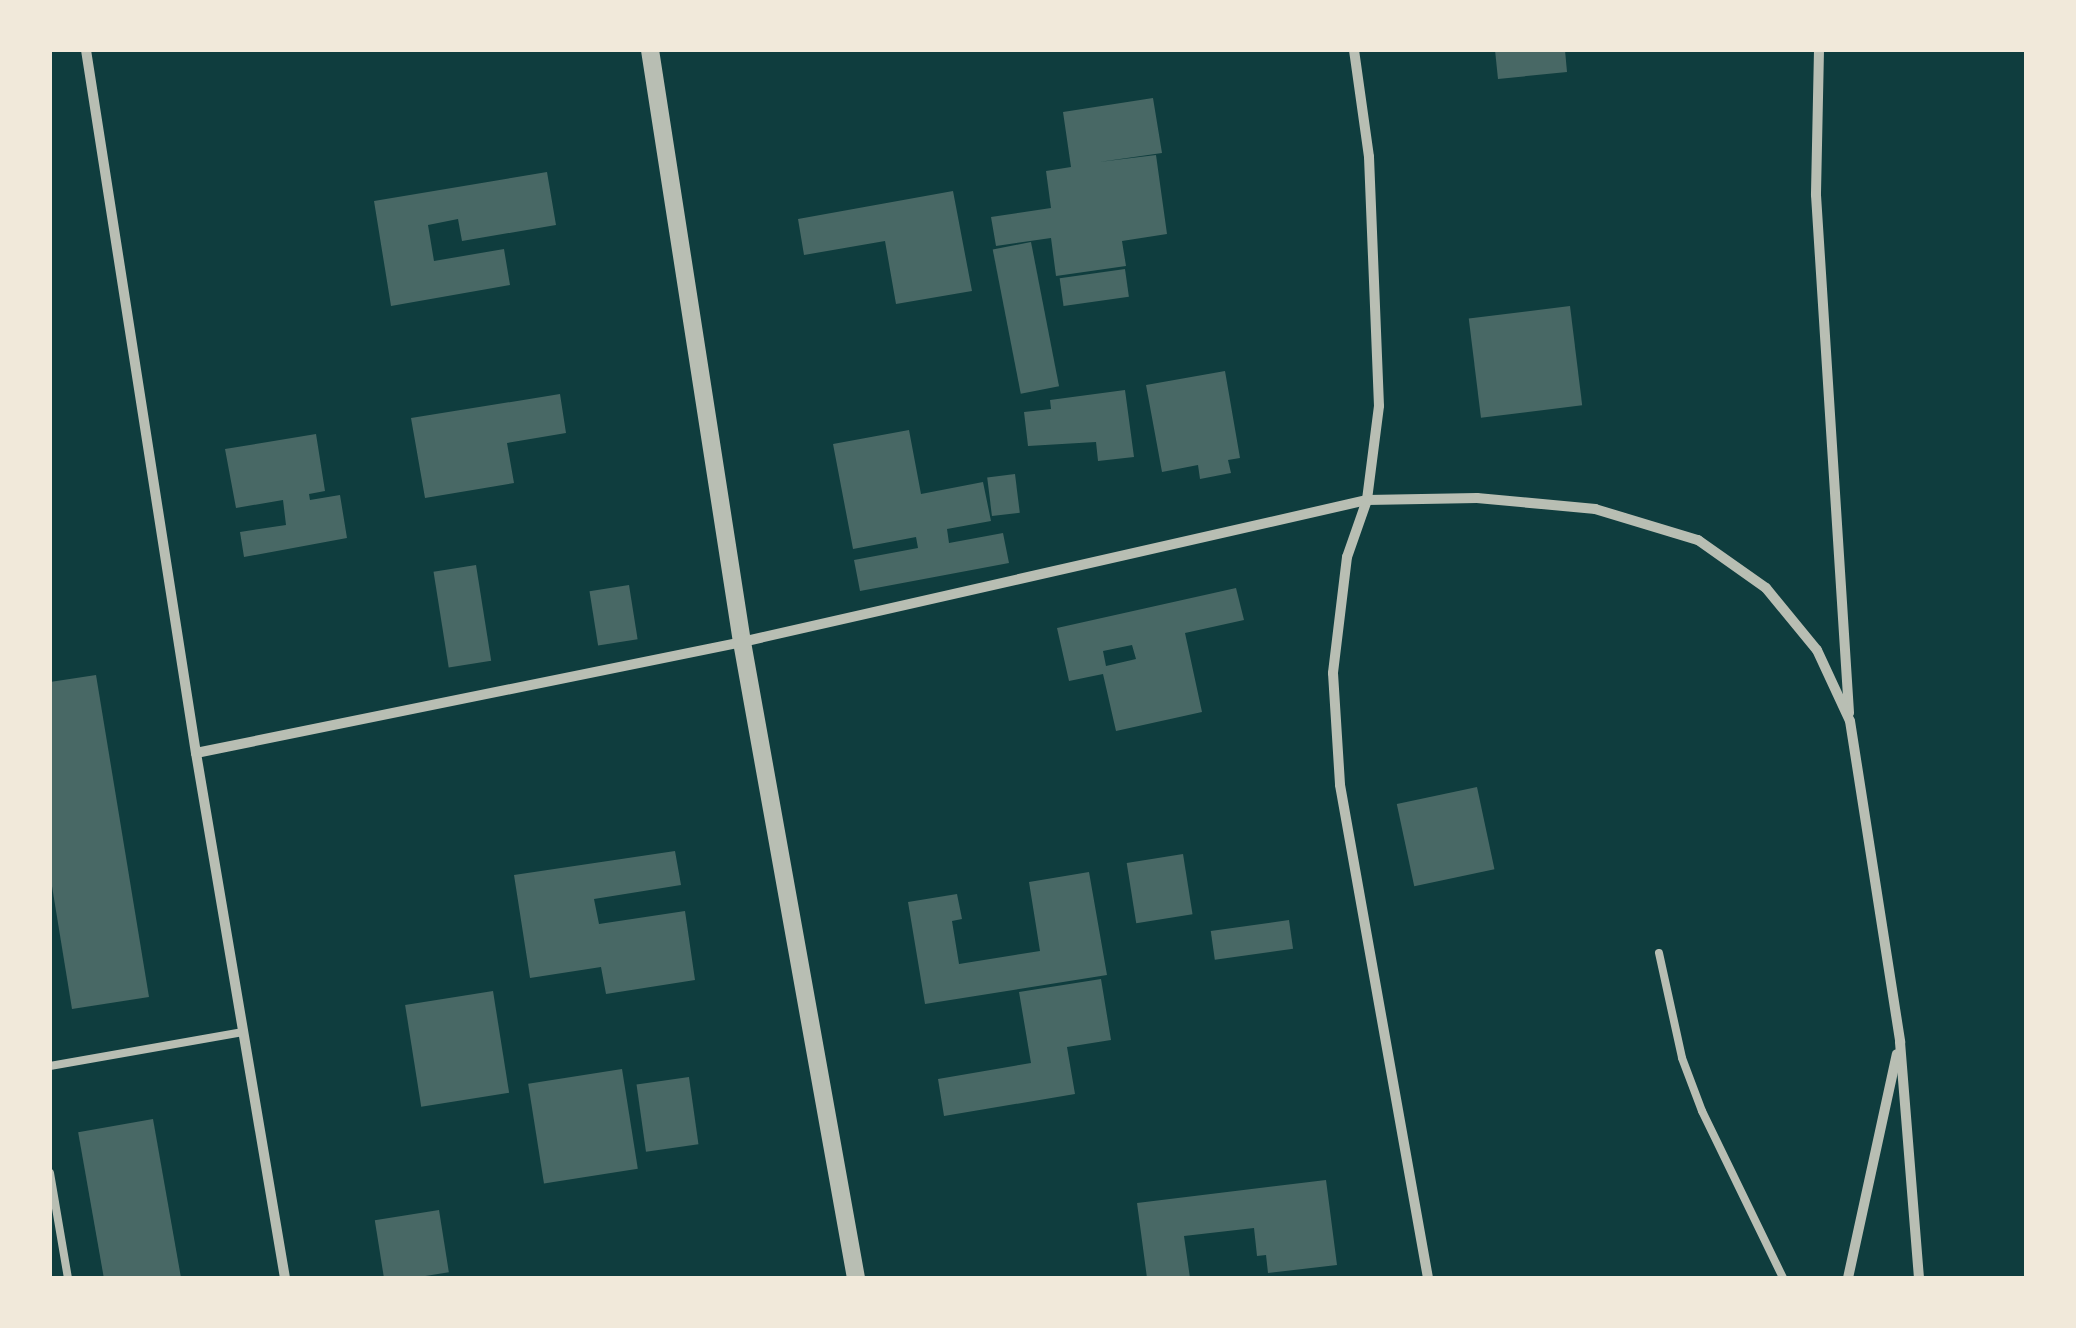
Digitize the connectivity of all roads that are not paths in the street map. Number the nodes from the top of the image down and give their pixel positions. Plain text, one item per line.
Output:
1 (86, 50) edge
2 (650, 50) edge
3 (1354, 50) edge
4 (1819, 50) edge
5 (1367, 500) junction
6 (742, 642) junction
7 (1850, 721) junction
8 (196, 753) junction
9 (1659, 952) dead end
10 (243, 1032) junction
11 (1900, 1042) junction
12 (50, 1066) edge
13 (50, 1173) edge
14 (68, 1278) edge
15 (284, 1278) edge
16 (856, 1278) edge
17 (1428, 1278) edge
18 (1782, 1278) edge
19 (1848, 1278) edge
20 (1919, 1278) edge

1 - 8 street
2 - 6 street
3 - 5 street
4 - 7 street
5 - 6 street
5 - 7 street
5 - 17 street
6 - 8 street
6 - 16 street
7 - 11 street
8 - 10 street
9 - 18 lane
10 - 12 lane
10 - 15 street
11 - 19 street
11 - 20 street
13 - 14 lane

